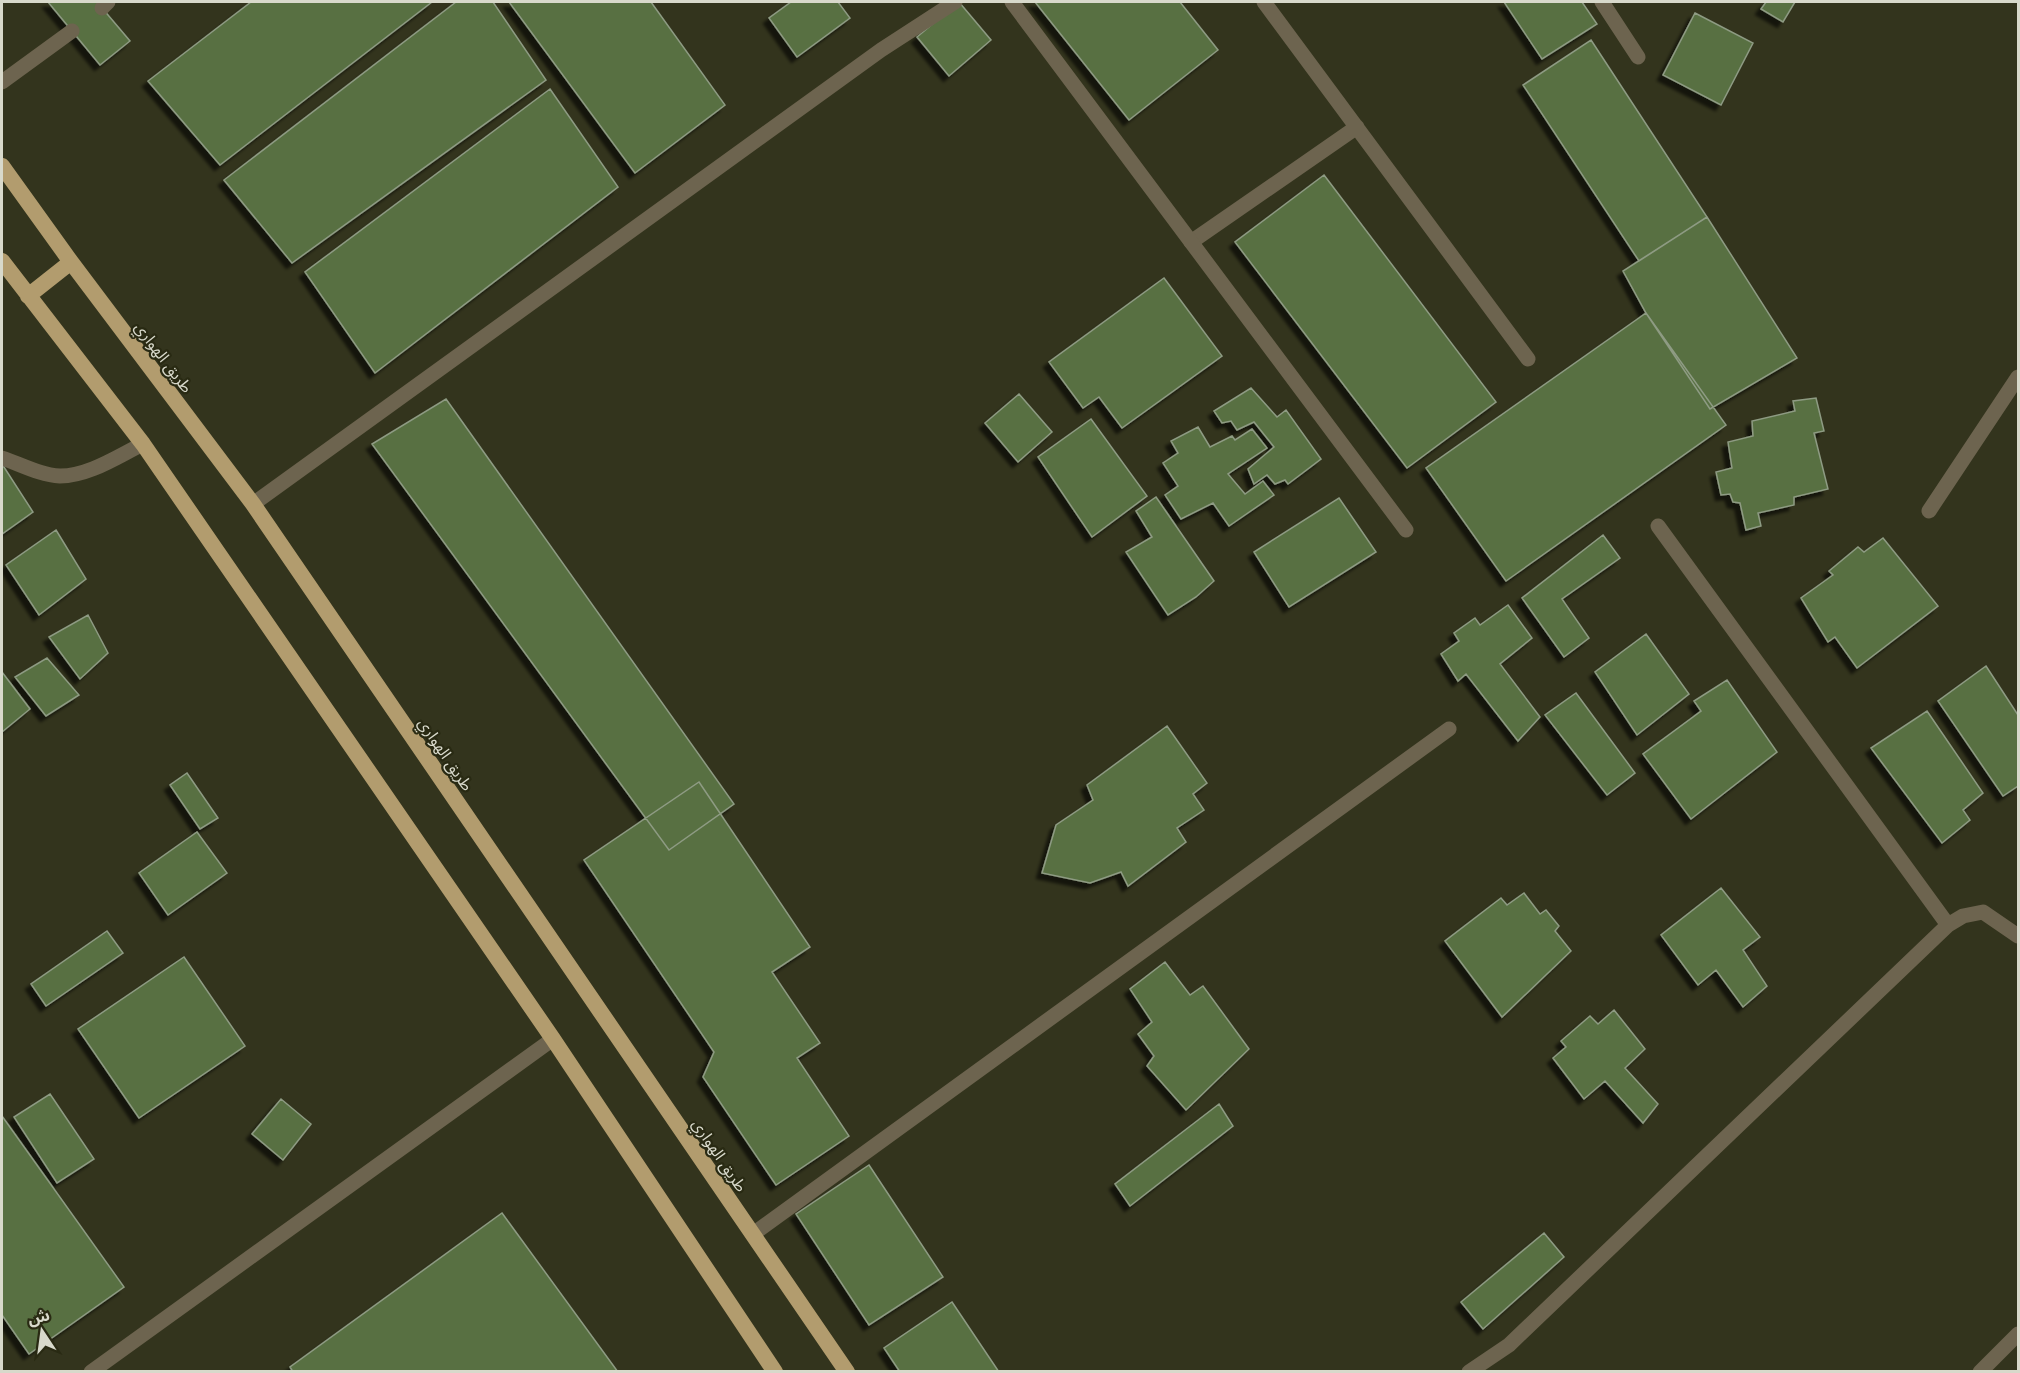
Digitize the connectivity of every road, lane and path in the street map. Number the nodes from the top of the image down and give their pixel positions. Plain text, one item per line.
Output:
1 (955, 2) edge
2 (1012, 2) edge
3 (1264, 2) edge
4 (1602, 2) edge
5 (72, 31) dead end
6 (1638, 57) dead end
7 (2, 82) edge
8 (1357, 127) junction
9 (2, 166) edge
10 (1191, 242) junction
11 (2, 261) edge
12 (70, 262) junction
13 (28, 296) junction
14 (1528, 359) dead end
15 (2019, 377) edge
16 (143, 444) junction
17 (2, 458) edge
18 (253, 504) junction
19 (1929, 511) dead end
20 (1658, 526) dead end
21 (1406, 530) dead end
22 (1449, 729) dead end
23 (1948, 924) junction
24 (2019, 936) edge
25 (553, 1039) junction
26 (753, 1234) junction
27 (2019, 1334) edge
28 (91, 1371) edge
29 (775, 1371) edge
30 (847, 1371) edge
31 (1468, 1371) edge
32 (1980, 1371) edge

1 - 18 street
2 - 10 street
3 - 8 street
4 - 6 street
5 - 7 street
8 - 10 street
8 - 14 street
9 - 12 highway, طريق الهواري
10 - 21 street
11 - 13 highway
12 - 13 highway
12 - 18 highway, طريق الهواري
13 - 16 highway
15 - 19 street
16 - 17 street
16 - 25 highway
18 - 26 highway, طريق الهواري
20 - 23 street
22 - 26 street
23 - 24 street
23 - 31 street
25 - 28 street
25 - 29 highway
26 - 30 highway, طريق الهواري
27 - 32 street

